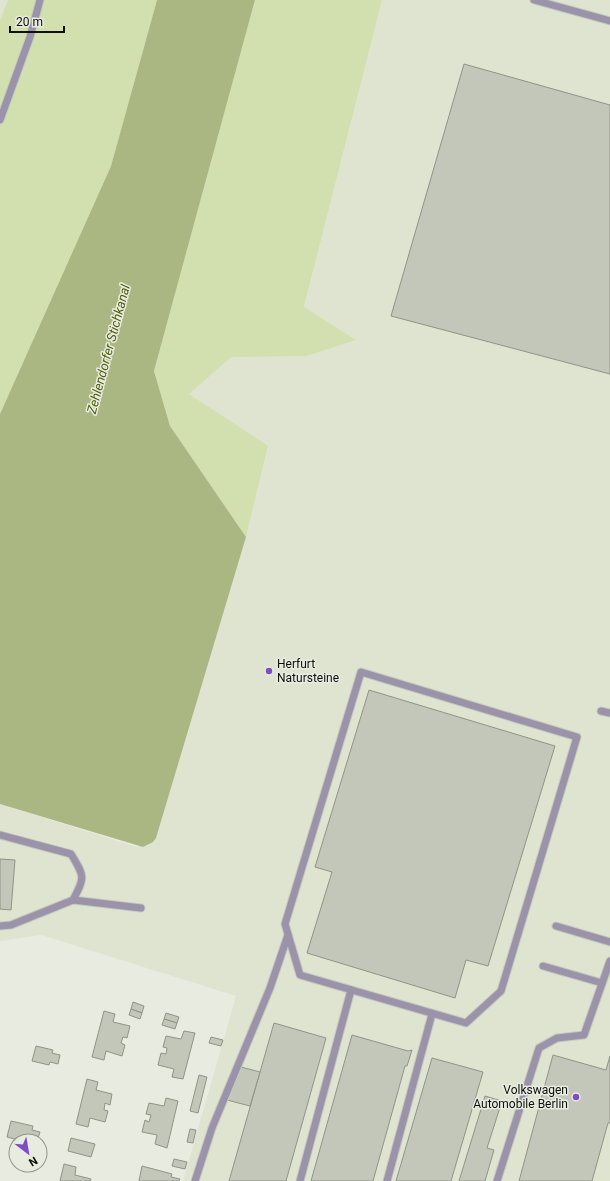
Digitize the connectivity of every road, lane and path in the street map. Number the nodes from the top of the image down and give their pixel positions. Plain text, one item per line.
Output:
1 (40, 0) edge
2 (534, 0) edge
3 (610, 21) edge
4 (0, 120) edge
5 (601, 711) dead end
6 (610, 713) edge
7 (0, 835) edge
8 (73, 900) junction
9 (141, 908) dead end
10 (0, 926) edge
11 (556, 926) dead end
12 (288, 935) junction
13 (610, 942) edge
14 (610, 961) edge
15 (543, 966) dead end
16 (602, 983) junction
17 (351, 990) junction
18 (432, 1014) junction
19 (196, 1181) edge
20 (300, 1181) edge
21 (387, 1181) edge
22 (497, 1181) edge

1 - 4 lane
2 - 3 lane
5 - 6 lane
7 - 8 lane
8 - 9 lane
8 - 10 lane
11 - 13 lane
12 - 17 lane
12 - 18 lane
12 - 19 lane
14 - 16 lane
15 - 16 lane
16 - 22 lane
17 - 18 lane
17 - 20 lane
18 - 21 lane

